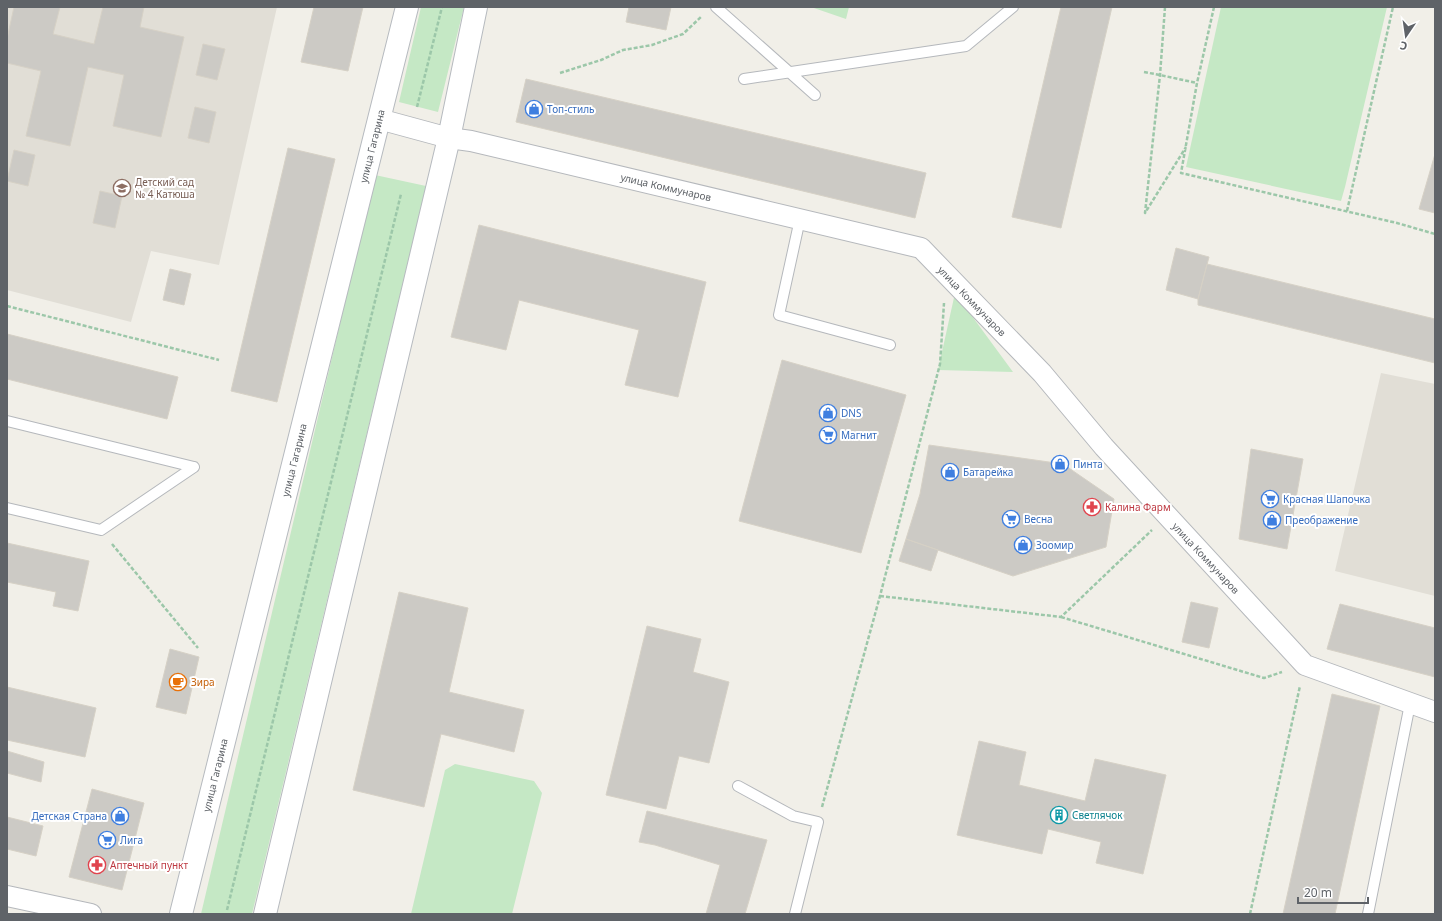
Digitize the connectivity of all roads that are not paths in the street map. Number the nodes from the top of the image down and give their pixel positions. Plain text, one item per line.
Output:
1 (407, 7) edge
2 (476, 7) edge
3 (716, 7) edge
4 (1013, 7) edge
5 (789, 72) junction
6 (744, 79) dead end
7 (815, 95) dead end
8 (379, 119) junction
9 (449, 138) junction
10 (800, 219) junction
11 (890, 345) dead end
12 (7, 421) edge
13 (7, 508) edge
14 (1410, 704) junction
15 (1435, 712) edge
16 (738, 786) dead end
17 (7, 896) edge
18 (797, 913) edge
19 (91, 914) edge
20 (181, 914) edge
21 (265, 914) edge
22 (1368, 914) edge

1 - 8 street, улица Гагарина
2 - 9 street
3 - 5 lane
4 - 5 lane
5 - 6 lane
5 - 7 lane
8 - 9 street, улица Коммунаров
8 - 20 street, улица Гагарина
9 - 10 street, улица Коммунаров
9 - 21 street
10 - 11 lane
10 - 14 street, улица Коммунаров
12 - 13 lane
14 - 15 street, улица Коммунаров
14 - 22 lane
16 - 18 lane
17 - 19 street

